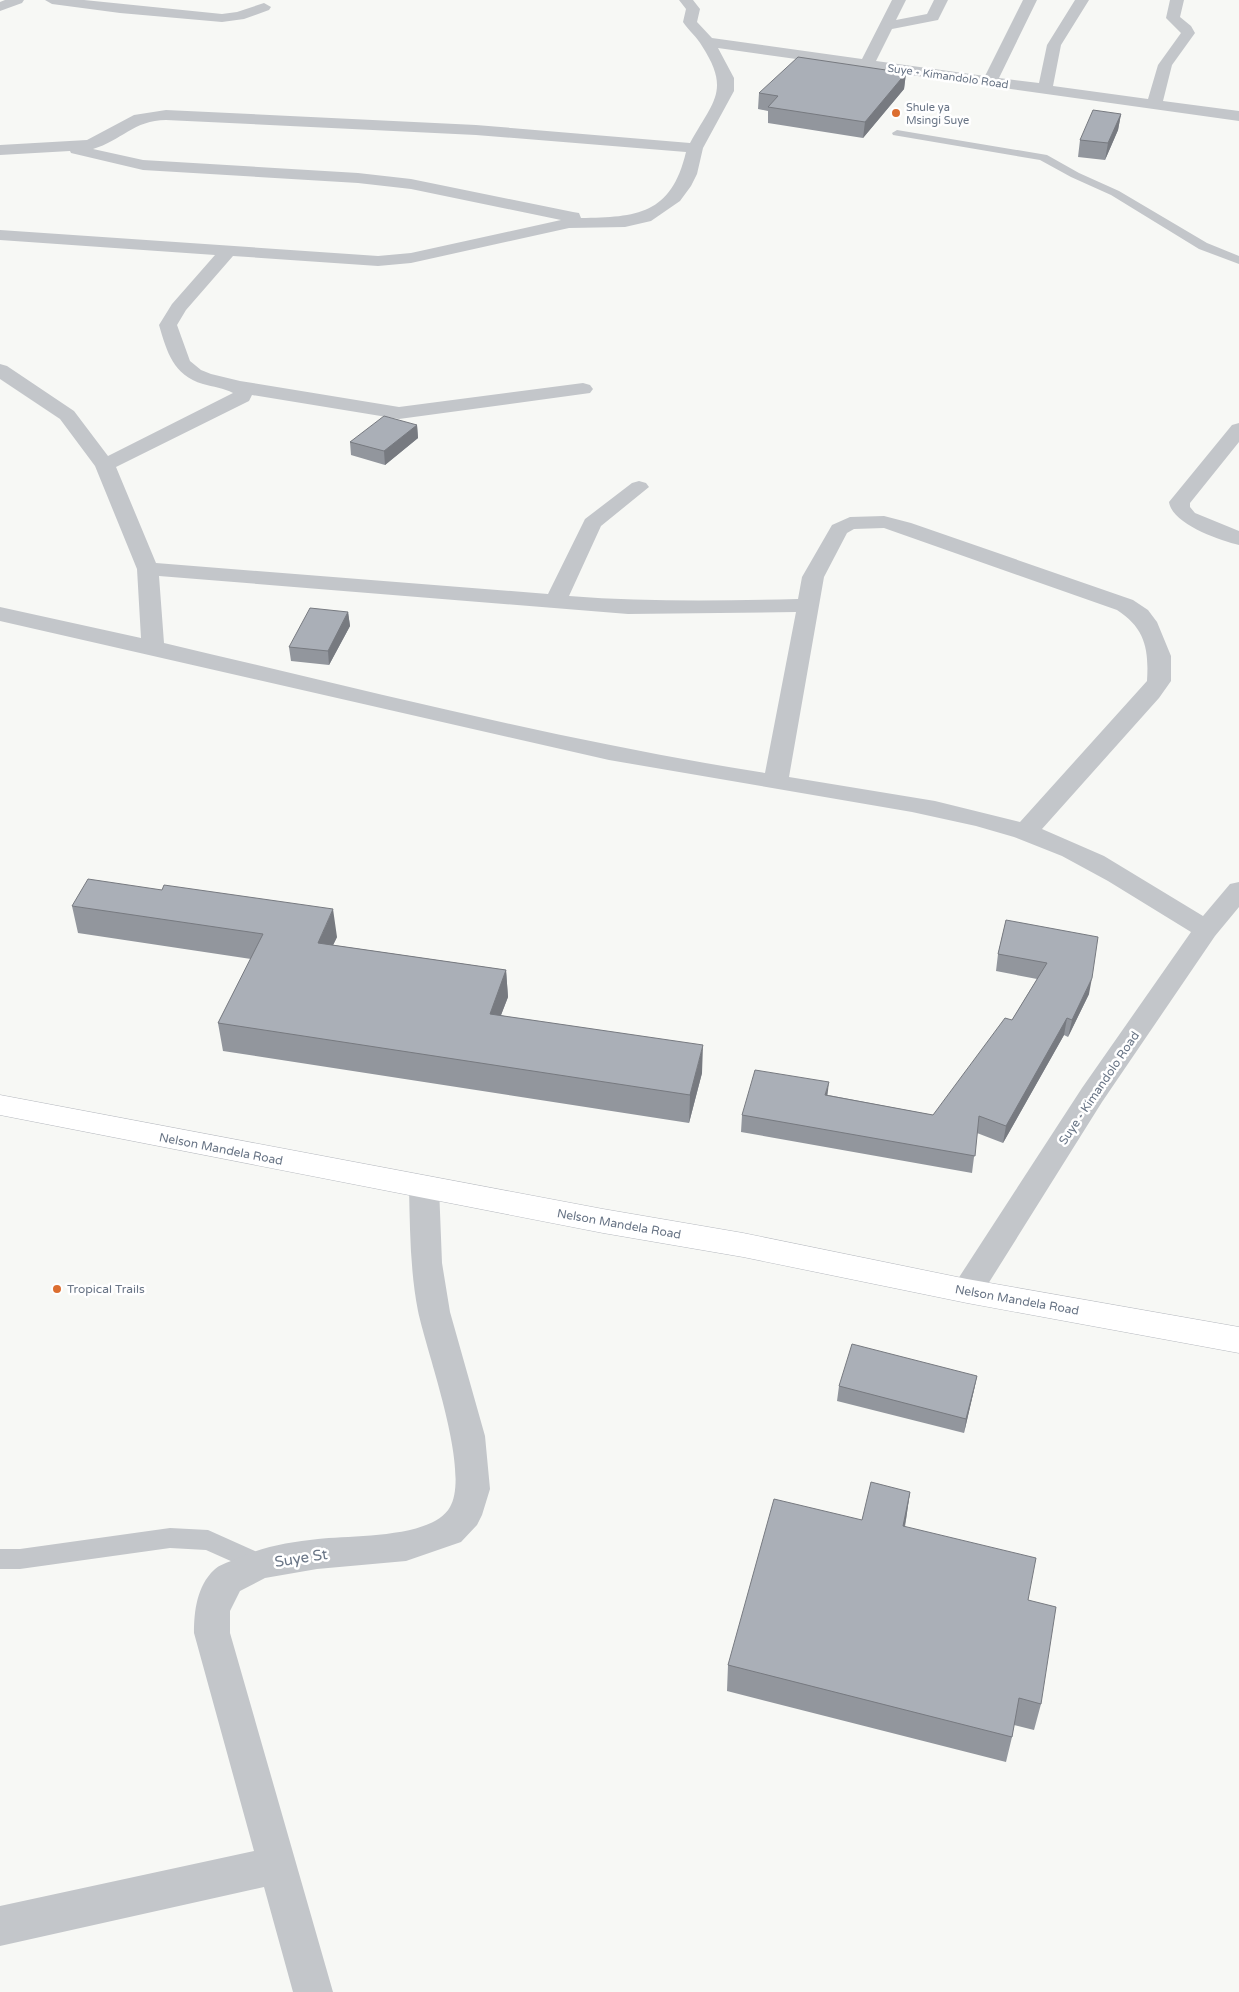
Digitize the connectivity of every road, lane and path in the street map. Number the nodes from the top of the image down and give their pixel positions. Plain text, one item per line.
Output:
1 (17, 0) edge
2 (52, 0) edge
3 (686, 0) edge
4 (899, 0) edge
5 (941, 0) edge
6 (1030, 0) edge
7 (1082, 0) edge
8 (1178, 0) edge
9 (0, 7) edge
10 (264, 7) dead end
11 (886, 26) junction
12 (708, 42) junction
13 (867, 64) junction
14 (990, 82) junction
15 (1045, 89) junction
16 (1155, 103) junction
17 (1239, 116) edge
18 (897, 133) dead end
19 (68, 148) junction
20 (695, 148) junction
21 (0, 150) edge
22 (595, 222) junction
23 (0, 235) edge
24 (227, 252) junction
25 (1239, 260) edge
26 (0, 370) edge
27 (238, 387) junction
28 (583, 389) dead end
29 (1239, 429) edge
30 (105, 465) junction
31 (639, 487) dead end
32 (1239, 539) edge
33 (148, 569) junction
34 (556, 601) junction
35 (808, 605) junction
36 (0, 614) edge
37 (153, 647) junction
38 (776, 782) junction
39 (1025, 832) junction
40 (1239, 890) edge
41 (1206, 930) junction
42 (0, 1105) edge
43 (424, 1186) junction
44 (967, 1291) junction
45 (1239, 1340) edge
46 (0, 1559) edge
47 (260, 1564) junction
48 (277, 1866) junction
49 (0, 1926) edge
50 (312, 1992) edge

1 - 9 street
2 - 10 street
3 - 12 street
4 - 11 street
5 - 11 street
6 - 14 street
7 - 15 street
8 - 16 street
11 - 13 street
12 - 13 street, Suye - Kimandolo Road
12 - 20 street
13 - 14 street, Suye - Kimandolo Road
14 - 15 street, Suye - Kimandolo Road
15 - 16 street, Suye - Kimandolo Road
16 - 17 street, Suye - Kimandolo Road
18 - 25 lane
19 - 20 street
19 - 21 street
19 - 22 street
20 - 22 street
22 - 24 street
23 - 24 street
24 - 27 street
26 - 30 street
27 - 28 street
27 - 30 street
29 - 32 street
30 - 33 street
31 - 34 street
33 - 34 street
33 - 37 street
34 - 35 street
35 - 38 street
35 - 39 street
36 - 37 street
37 - 38 street
38 - 39 street
39 - 41 street
40 - 41 street, Suye - Kimandolo Road
41 - 44 street, Suye - Kimandolo Road
42 - 43 main road, Nelson Mandela Road
43 - 44 main road, Nelson Mandela Road
43 - 47 street, Suye St
44 - 45 main road, Nelson Mandela Road
46 - 47 lane
47 - 48 street, Suye St
48 - 49 street
48 - 50 street, Suye St

